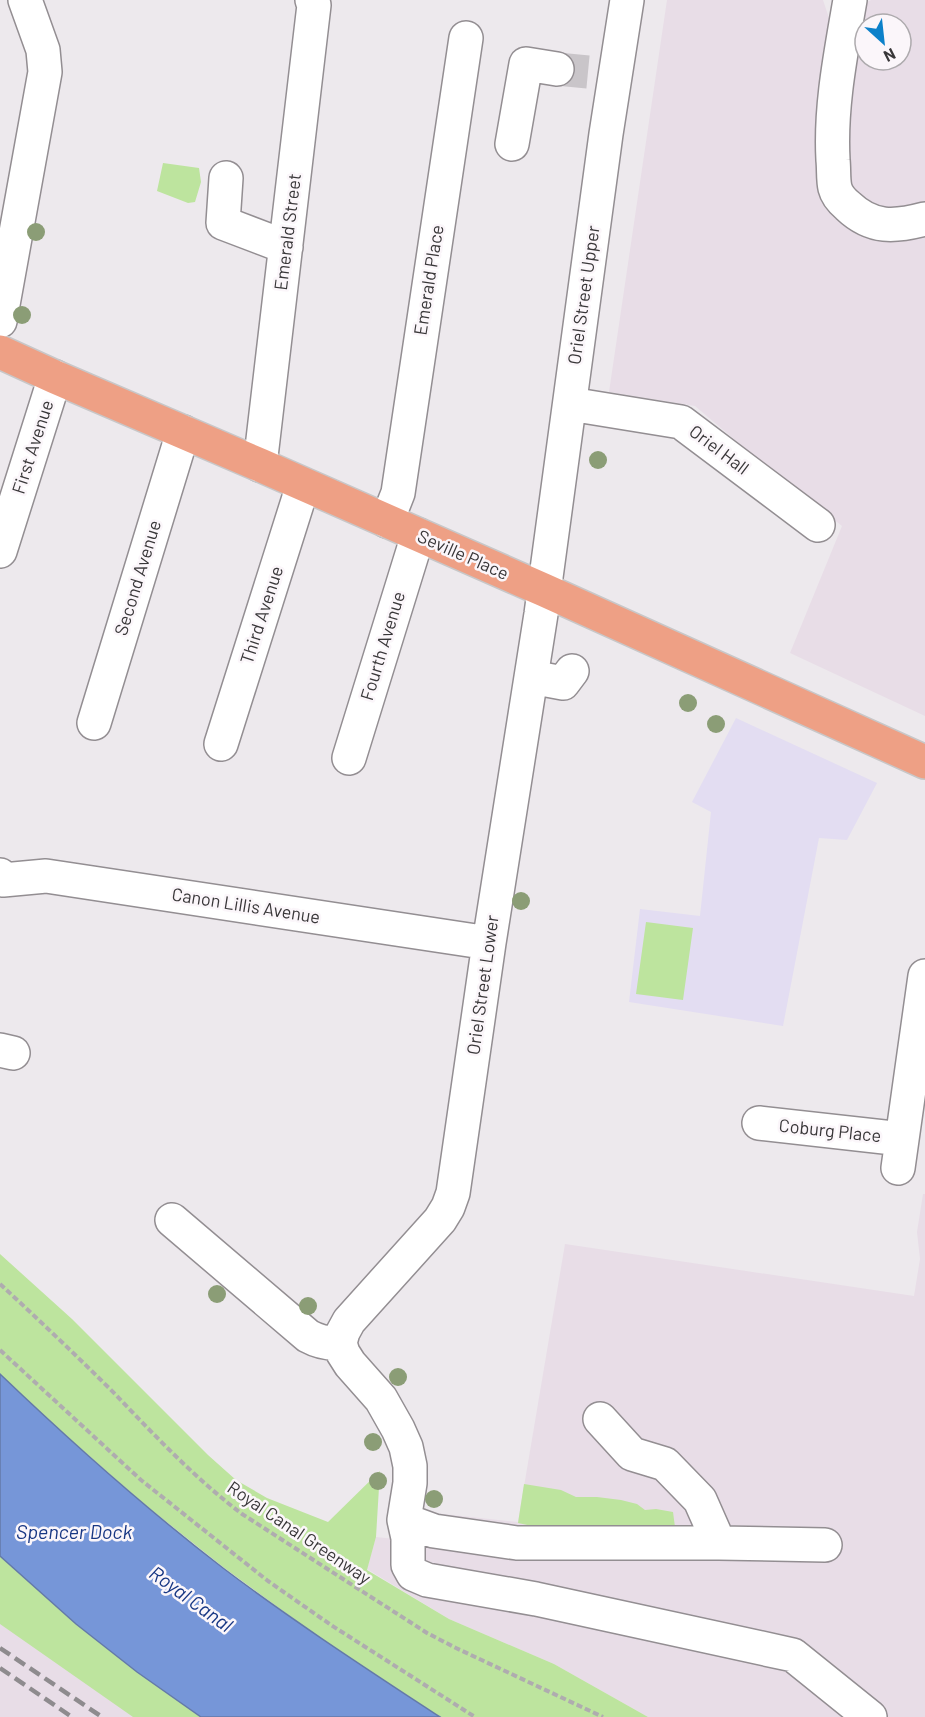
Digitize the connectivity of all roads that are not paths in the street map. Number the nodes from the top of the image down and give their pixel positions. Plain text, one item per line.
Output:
1 (25, 0) edge
2 (312, 0) edge
3 (627, 0) edge
4 (850, 0) edge
5 (466, 38) dead end
6 (587, 72) junction
7 (512, 144) dead end
8 (226, 178) dead end
9 (925, 219) edge
10 (286, 247) junction
11 (0, 321) edge
12 (0, 352) edge
13 (55, 377) junction
14 (570, 404) junction
15 (183, 432) junction
16 (260, 465) junction
17 (303, 485) junction
18 (387, 521) junction
19 (818, 525) dead end
20 (418, 535) junction
21 (0, 551) edge
22 (544, 590) junction
23 (572, 671) dead end
24 (531, 677) junction
25 (94, 723) dead end
26 (221, 744) dead end
27 (349, 758) dead end
28 (925, 762) edge
29 (1, 879) edge
30 (489, 943) junction
31 (925, 976) edge
32 (759, 1123) dead end
33 (172, 1220) dead end
34 (340, 1343) junction
35 (600, 1419) dead end
36 (406, 1529) junction
37 (719, 1543) junction
38 (825, 1545) dead end
39 (870, 1717) edge

1 - 11 street
2 - 10 street, Emerald Street
3 - 6 street, Oriel Street Upper
4 - 9 street
5 - 18 street, Emerald Place
6 - 7 street
6 - 14 street, Oriel Street Upper
8 - 10 street
10 - 16 street, Emerald Street
12 - 13 main road, Seville Place
13 - 15 main road, Seville Place
13 - 21 street, First Avenue
14 - 19 street, Oriel Hall
14 - 22 street, Oriel Street Upper
15 - 16 main road, Seville Place
15 - 25 street, Second Avenue
16 - 17 main road, Seville Place
17 - 18 main road, Seville Place
17 - 26 street, Third Avenue
18 - 20 main road, Seville Place
20 - 22 main road, Seville Place
20 - 27 street, Fourth Avenue
22 - 24 street, Oriel Street Lower
22 - 28 main road, Seville Place
23 - 24 street
24 - 30 street, Oriel Street Lower
29 - 30 street, Canon Lillis Avenue
30 - 34 street, Oriel Street Lower
31 - 32 street, Coburg Place
33 - 34 street
34 - 36 street
35 - 37 street
36 - 37 street
36 - 39 street
37 - 38 street

